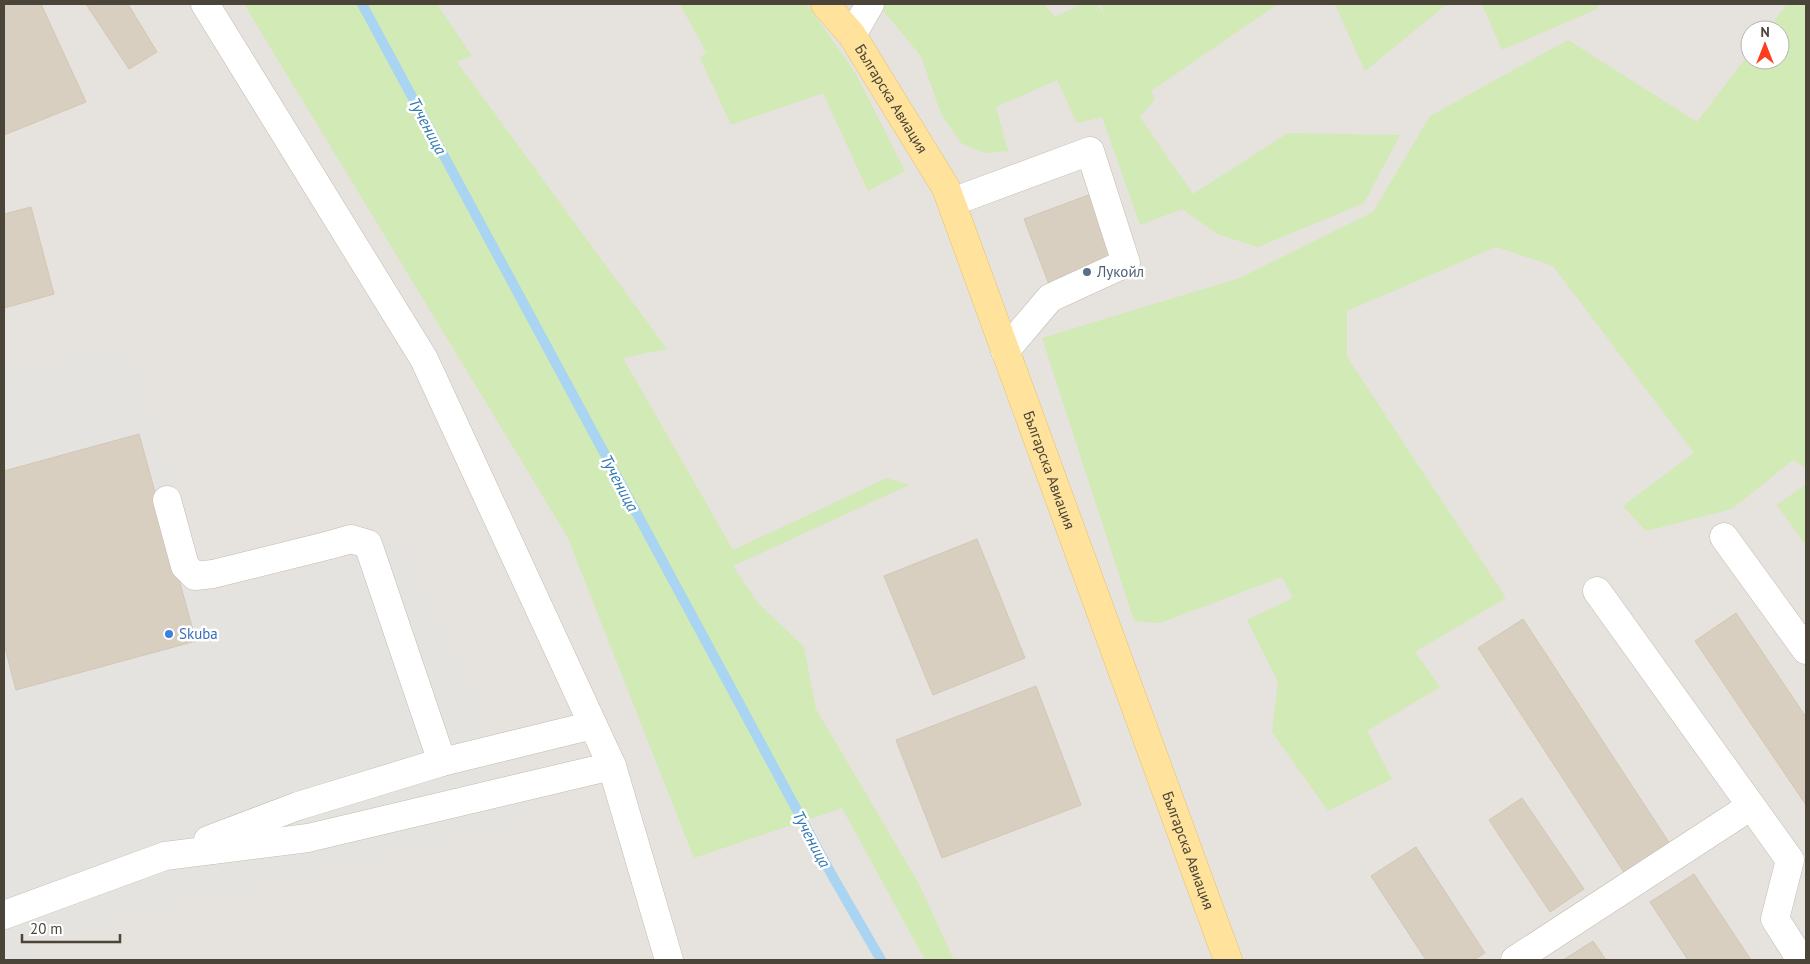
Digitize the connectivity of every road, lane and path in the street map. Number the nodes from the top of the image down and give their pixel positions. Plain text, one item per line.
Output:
1 (205, 4) edge
2 (826, 4) edge
3 (870, 4) edge
4 (852, 35) junction
5 (952, 202) junction
6 (1005, 350) junction
7 (167, 500) dead end
8 (1724, 537) dead end
9 (1596, 592) dead end
10 (1806, 650) edge
11 (593, 725) junction
12 (442, 762) junction
13 (612, 766) junction
14 (1751, 806) junction
15 (165, 856) junction
16 (4, 916) edge
17 (669, 960) edge
18 (1228, 960) edge
19 (1515, 960) edge
20 (1801, 960) edge

1 - 11 lane
2 - 4 main road, Българска Авиация
3 - 4 lane
4 - 5 main road, Българска Авиация
5 - 6 main road, Българска Авиация
5 - 6 lane
6 - 18 main road, Българска Авиация
7 - 12 lane
8 - 10 lane
9 - 14 lane
11 - 12 lane
11 - 13 lane
12 - 15 lane
13 - 15 lane
13 - 17 lane
14 - 19 lane
14 - 20 lane
15 - 16 lane

